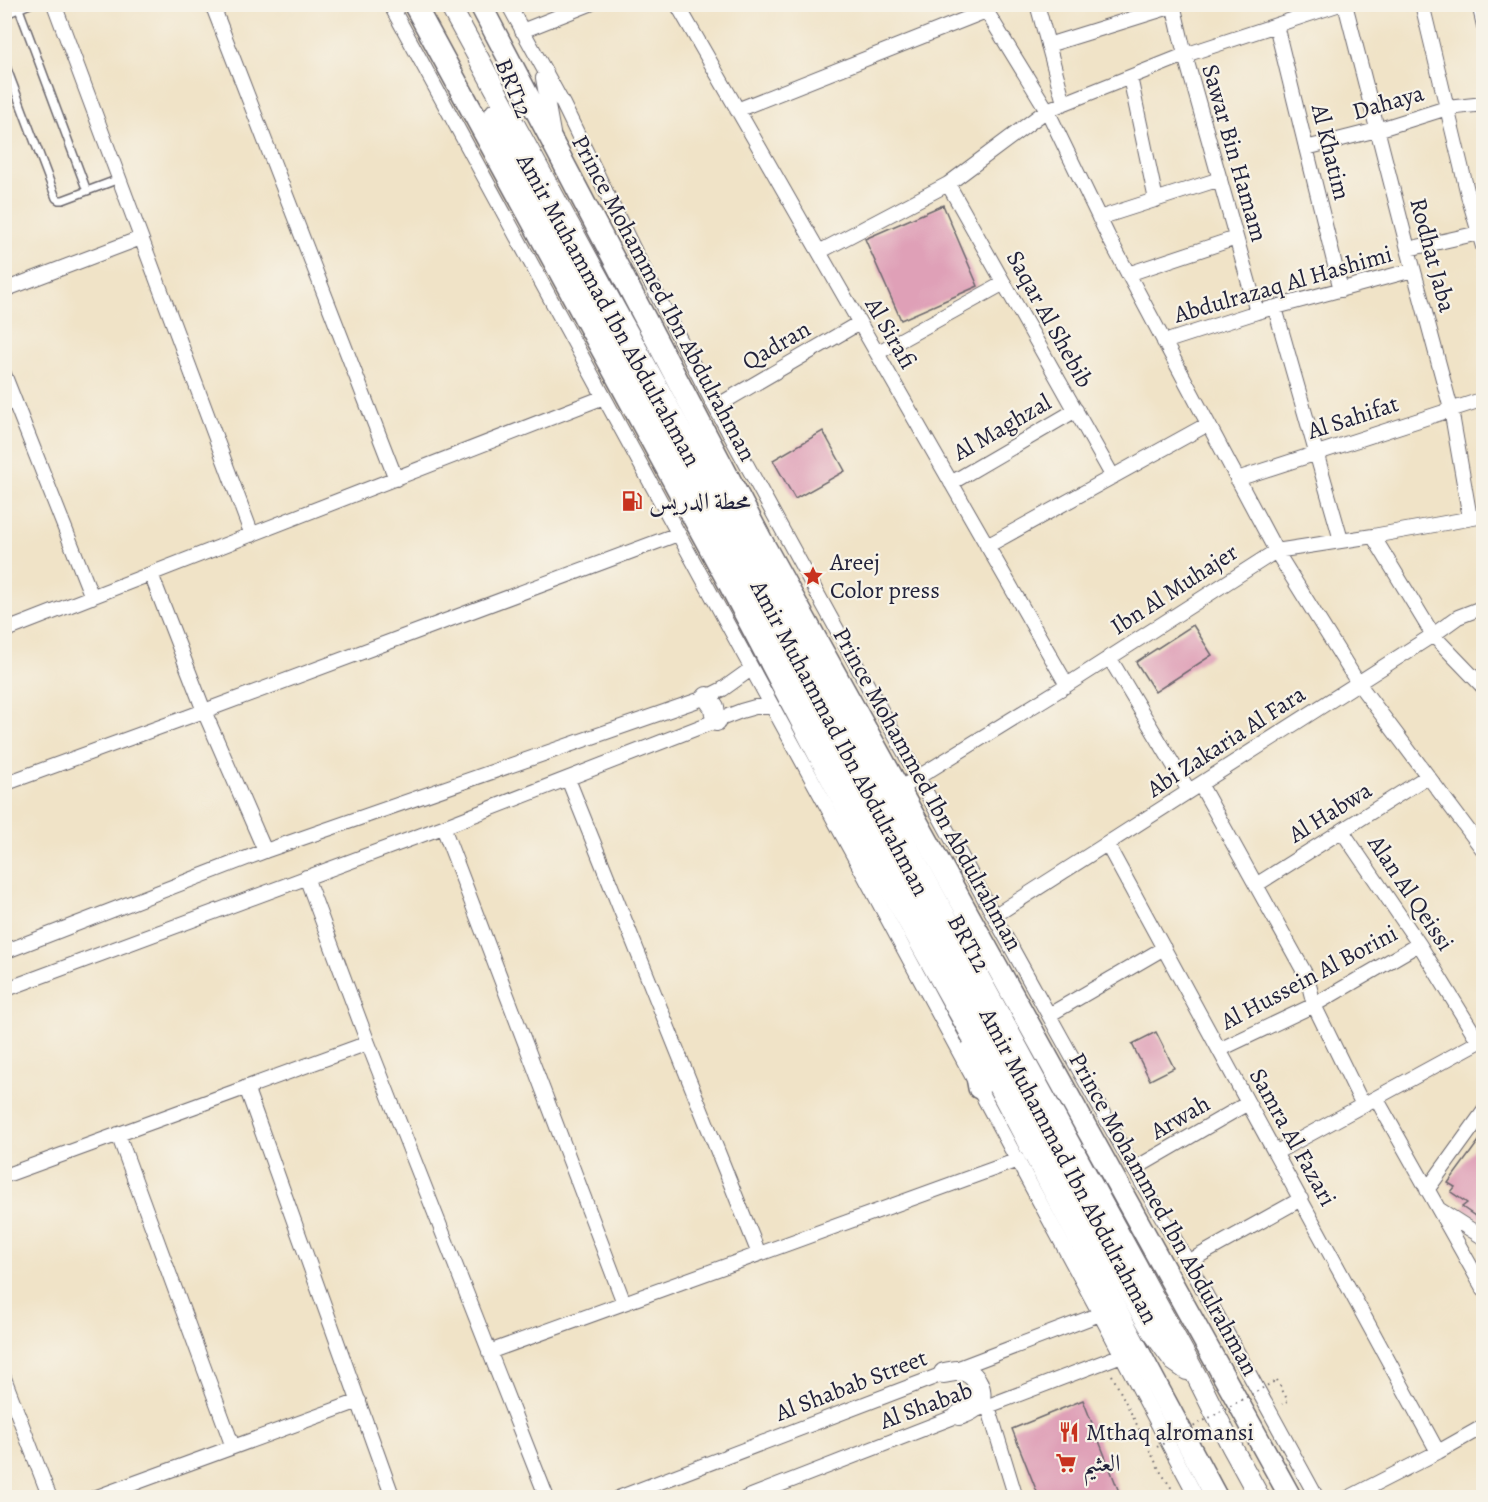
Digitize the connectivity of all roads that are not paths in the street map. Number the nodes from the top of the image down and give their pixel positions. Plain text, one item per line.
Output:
1 (30, 4) edge
2 (54, 4) edge
3 (212, 4) edge
4 (449, 4) edge
5 (480, 4) edge
6 (508, 4) edge
7 (590, 4) edge
8 (677, 4) edge
9 (1037, 4) edge
10 (1340, 4) edge
11 (1346, 4) edge
12 (1422, 4) edge
13 (1479, 4) edge
14 (1173, 5) edge
15 (984, 8) edge
16 (19, 9) junction
17 (401, 9) edge
18 (1308, 9) edge
19 (4, 15) edge
20 (1276, 25) junction
21 (1484, 26) edge
22 (522, 31) junction
23 (1048, 45) junction
24 (1185, 55) junction
25 (536, 57) junction
26 (4, 62) edge
27 (1130, 77) junction
28 (1064, 103) junction
29 (1484, 104) edge
30 (1448, 108) junction
31 (737, 110) junction
32 (1047, 110) junction
33 (1377, 130) junction
34 (555, 147) junction
35 (1306, 148) junction
36 (119, 179) junction
37 (1220, 179) junction
38 (948, 184) junction
39 (87, 191) junction
40 (1156, 200) junction
41 (1099, 218) junction
42 (1479, 233) junction
43 (141, 238) junction
44 (1236, 238) junction
45 (1408, 249) junction
46 (1484, 250) edge
47 (819, 252) junction
48 (1413, 270) junction
49 (1128, 274) junction
50 (1004, 283) junction
51 (4, 290) edge
52 (1341, 290) junction
53 (1275, 308) junction
54 (1257, 312) junction
55 (859, 323) junction
56 (1164, 342) junction
57 (877, 353) junction
58 (4, 374) edge
59 (604, 397) junction
60 (1484, 399) edge
61 (716, 407) junction
62 (1451, 409) junction
63 (1076, 410) junction
64 (1208, 424) junction
65 (1316, 453) junction
66 (1113, 477) junction
67 (396, 479) junction
68 (1237, 479) junction
69 (951, 483) junction
70 (1477, 517) edge
71 (678, 534) junction
72 (252, 535) junction
73 (1373, 536) junction
74 (1341, 540) junction
75 (987, 546) junction
76 (1276, 551) junction
77 (151, 574) junction
78 (92, 597) junction
79 (1484, 607) edge
80 (4, 631) edge
81 (1433, 635) junction
82 (1109, 657) junction
83 (751, 669) junction
84 (1358, 683) junction
85 (1066, 684) junction
86 (1484, 688) edge
87 (707, 697) junction
88 (772, 707) junction
89 (204, 711) junction
90 (716, 721) junction
91 (918, 776) junction
92 (1428, 776) junction
93 (568, 779) junction
94 (4, 784) edge
95 (1195, 788) junction
96 (899, 789) junction
97 (443, 827) junction
98 (1342, 831) junction
99 (1107, 844) junction
100 (265, 851) junction
101 (1484, 851) edge
102 (864, 858) junction
103 (306, 877) junction
104 (1256, 885) junction
105 (994, 916) junction
106 (1419, 944) junction
107 (1164, 948) junction
108 (4, 952) edge
109 (4, 990) edge
110 (1314, 1005) junction
111 (1049, 1015) junction
112 (969, 1030) junction
113 (1481, 1041) edge
114 (368, 1042) junction
115 (1219, 1050) junction
116 (246, 1087) junction
117 (979, 1088) junction
118 (1376, 1098) junction
119 (1248, 1103) junction
120 (1363, 1105) junction
121 (1484, 1111) edge
122 (118, 1134) junction
123 (1275, 1153) junction
124 (1018, 1160) junction
125 (1134, 1169) junction
126 (4, 1176) edge
127 (1427, 1190) junction
128 (1301, 1199) junction
129 (1438, 1209) junction
130 (1484, 1238) edge
131 (759, 1254) junction
132 (1188, 1262) junction
133 (1484, 1290) edge
134 (624, 1303) junction
135 (1100, 1314) junction
136 (489, 1352) junction
137 (1122, 1355) junction
138 (944, 1373) junction
139 (4, 1378) edge
140 (359, 1401) junction
141 (988, 1406) junction
142 (959, 1415) junction
143 (1484, 1426) edge
144 (233, 1447) junction
145 (1438, 1452) junction
146 (50, 1497) edge
147 (94, 1497) edge
148 (393, 1497) edge
149 (546, 1497) edge
150 (618, 1497) edge
151 (746, 1497) edge
152 (1016, 1497) edge
153 (1197, 1497) edge
154 (1216, 1497) edge
155 (1260, 1497) edge
156 (1291, 1497) edge
157 (1317, 1497) edge
158 (1348, 1497) edge

1 - 16 lane
2 - 36 street
3 - 67 street
4 - 155 main road, BRT12
5 - 34 main road, Prince Mohammed Ibn Abdulrahman
6 - 22 street
7 - 22 street
8 - 31 street, Al Sirafi
9 - 23 street
10 - 18 street
11 - 33 street, Rodhat Jaba
12 - 30 street
13 - 21 street
14 - 23 street
14 - 24 street, Sawar Bin Hamam
15 - 31 street
15 - 32 street
16 - 19 lane
16 - 39 lane
17 - 59 street
17 - 102 main road, Amir Muhammad Ibn Abdulrahman
18 - 20 street
20 - 24 street
20 - 35 street, Al Khatim
22 - 25 street
23 - 28 street
24 - 27 street
24 - 37 street, Sawar Bin Hamam
25 - 34 street
25 - 61 street
26 - 39 lane
27 - 28 street
27 - 40 street
28 - 32 street
29 - 30 street, Dahaya
30 - 33 street, Dahaya
30 - 42 street
31 - 47 street, Al Sirafi
32 - 38 street
32 - 41 street
33 - 35 street, Dahaya
33 - 45 street, Rodhat Jaba
34 - 96 main road, Prince Mohammed Ibn Abdulrahman
35 - 52 street, Al Khatim
36 - 39 lane
36 - 43 street
37 - 40 street
37 - 44 street, Sawar Bin Hamam
38 - 47 street
38 - 50 street, Saqar Al Shebib
40 - 41 street
41 - 49 street
42 - 45 street, Abdulrazaq Al Hashimi
42 - 46 street
43 - 51 street
43 - 72 street
44 - 49 street
44 - 54 street, Sawar Bin Hamam
45 - 48 street, Rodhat Jaba
47 - 55 street, Al Sirafi
48 - 52 street, Abdulrazaq Al Hashimi
48 - 62 street, Rodhat Jaba
49 - 56 street
50 - 57 street
50 - 63 street, Saqar Al Shebib
52 - 53 street, Abdulrazaq Al Hashimi
53 - 54 street, Abdulrazaq Al Hashimi
53 - 65 street
54 - 56 street, Abdulrazaq Al Hashimi
55 - 57 street, Al Sirafi
55 - 61 street, Qadran
56 - 64 street
57 - 69 street, Al Sirafi
58 - 78 street
59 - 67 street
59 - 71 street
60 - 62 street, Al Sahifat
61 - 91 street
62 - 65 street, Al Sahifat
62 - 70 street, Rodhat Jaba
63 - 66 street, Saqar Al Shebib
63 - 69 street, Al Maghzal
64 - 66 street
64 - 68 street
65 - 68 street, Al Sahifat
65 - 74 street
66 - 75 street
67 - 72 street
68 - 76 street
69 - 75 street, Al Sirafi
70 - 73 street, Ibn Al Muhajer
71 - 83 street
71 - 89 street
72 - 77 street
73 - 74 street, Ibn Al Muhajer
73 - 81 street
74 - 76 street, Ibn Al Muhajer
75 - 85 street, Al Sirafi
76 - 82 street, Ibn Al Muhajer
76 - 84 street
77 - 78 street
77 - 89 street
78 - 80 street
79 - 81 street, Abi Zakaria Al Fara
81 - 84 street, Abi Zakaria Al Fara
81 - 86 street
82 - 85 street, Ibn Al Muhajer
82 - 95 street
83 - 87 street
83 - 88 street
84 - 92 street
84 - 95 street, Abi Zakaria Al Fara
85 - 91 street, Ibn Al Muhajer
87 - 90 main road
87 - 100 street
88 - 90 street
88 - 102 street
89 - 94 street
89 - 100 street
90 - 93 street
91 - 96 street, Ibn Al Muhajer
91 - 105 street
92 - 98 street, Al Habwa
92 - 101 street
93 - 97 street
93 - 131 street
95 - 99 street, Abi Zakaria Al Fara
95 - 104 street
96 - 156 main road, Prince Mohammed Ibn Abdulrahman
97 - 103 street
97 - 134 street
98 - 104 street, Al Habwa
98 - 106 street, Alan Al Qeissi
99 - 105 street, Abi Zakaria Al Fara
99 - 107 street, Samra Al Fazari
100 - 108 street
102 - 112 main road, Amir Muhammad Ibn Abdulrahman
102 - 117 street
103 - 109 street
103 - 114 street
104 - 110 street
105 - 111 street
106 - 110 street, Al Hussein Al Borini
106 - 113 street, Alan Al Qeissi
107 - 111 street
107 - 115 street, Samra Al Fazari
110 - 115 street, Al Hussein Al Borini
110 - 120 street
111 - 125 street
112 - 117 main road
112 - 154 main road, Amir Muhammad Ibn Abdulrahman
113 - 118 street
114 - 116 street
114 - 136 street
115 - 119 street, Samra Al Fazari
116 - 122 street
116 - 140 street
117 - 124 street
118 - 120 street
118 - 127 street
119 - 123 street, Samra Al Fazari
119 - 125 street, Arwah
120 - 123 street
121 - 127 street
122 - 126 street
122 - 144 street
123 - 128 street, Samra Al Fazari
124 - 131 street
124 - 135 street
125 - 132 street
127 - 129 street
128 - 132 street
128 - 145 street, Samra Al Fazari
129 - 130 street
129 - 133 street
131 - 134 street
132 - 157 street
134 - 136 street
135 - 137 street
135 - 138 street, Al Shabab Street
136 - 149 street
137 - 141 street, Al Shabab
137 - 153 street
138 - 142 main road
138 - 150 street, Al Shabab Street
139 - 146 street
140 - 144 street
140 - 148 street
141 - 142 street, Al Shabab
141 - 152 street
142 - 151 street, Al Shabab
143 - 145 street
144 - 147 street
145 - 158 street

